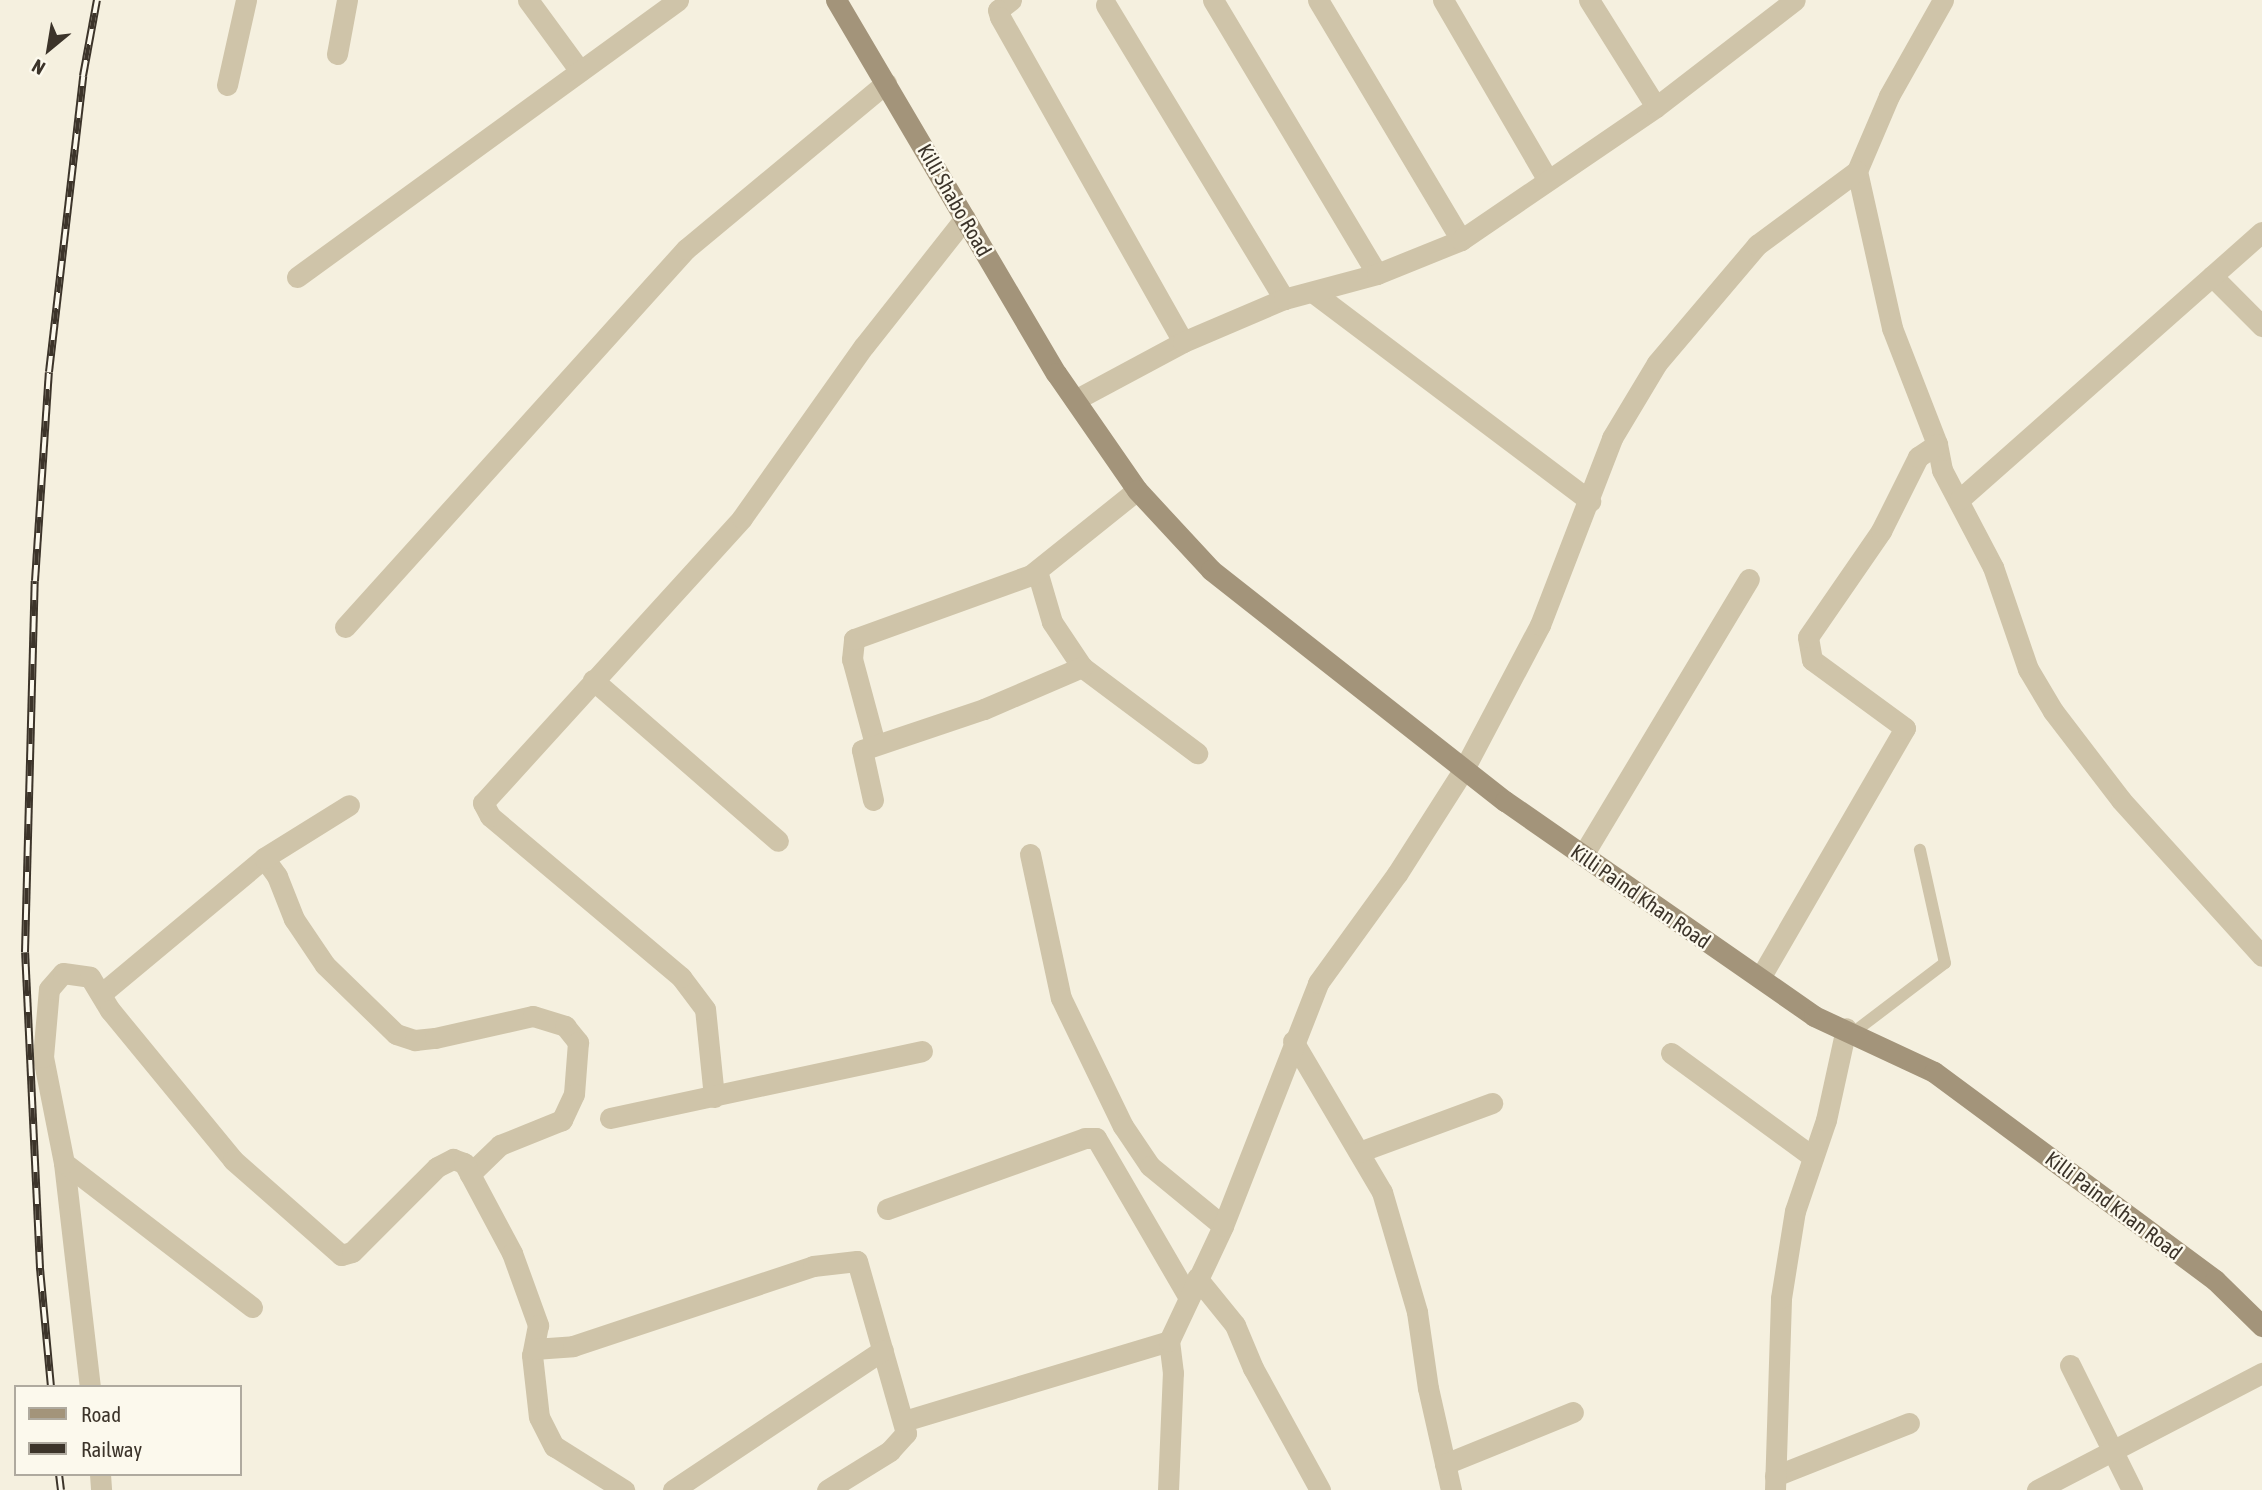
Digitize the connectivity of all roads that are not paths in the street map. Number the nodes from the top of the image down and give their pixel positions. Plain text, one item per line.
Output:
1 (246, 0) edge
2 (347, 0) edge
3 (528, 0) edge
4 (678, 0) edge
5 (836, 0) edge
6 (1011, 0) edge
7 (1213, 0) edge
8 (1318, 0) edge
9 (1443, 0) edge
10 (1589, 0) edge
11 (1795, 0) edge
12 (1943, 0) edge
13 (1106, 5) dead end
14 (337, 54) dead end
15 (580, 71) junction
16 (886, 83) junction
17 (227, 85) dead end
18 (1656, 107) junction
19 (1857, 171) junction
20 (1547, 179) junction
21 (965, 218) junction
22 (2262, 232) edge
23 (1461, 240) junction
24 (1377, 274) junction
25 (2212, 276) junction
26 (297, 277) dead end
27 (1314, 293) junction
28 (1284, 299) junction
29 (2262, 326) edge
30 (1184, 342) junction
31 (1075, 400) junction
32 (1937, 444) junction
33 (1137, 490) junction
34 (1960, 499) junction
35 (1590, 501) junction
36 (1037, 571) junction
37 (1749, 579) dead end
38 (345, 627) dead end
39 (1082, 667) junction
40 (593, 680) junction
41 (875, 744) junction
42 (1197, 753) dead end
43 (1464, 768) junction
44 (873, 800) dead end
45 (349, 805) dead end
46 (778, 841) dead end
47 (1920, 850) dead end
48 (1030, 854) dead end
49 (1583, 855) junction
50 (264, 858) junction
51 (2262, 956) edge
52 (1760, 978) junction
53 (101, 995) junction
54 (1850, 1030) junction
55 (1293, 1041) junction
56 (922, 1051) dead end
57 (1671, 1052) dead end
58 (714, 1097) junction
59 (1492, 1103) dead end
60 (610, 1118) dead end
61 (1359, 1153) junction
62 (1814, 1157) junction
63 (64, 1163) junction
64 (470, 1174) junction
65 (887, 1209) dead end
66 (1223, 1226) junction
67 (1193, 1287) junction
68 (252, 1307) dead end
69 (2262, 1326) edge
70 (1169, 1341) junction
71 (534, 1349) junction
72 (883, 1350) junction
73 (2070, 1365) dead end
74 (2262, 1373) edge
75 (90, 1385) edge
76 (1573, 1412) dead end
77 (904, 1421) junction
78 (1909, 1423) dead end
79 (2113, 1454) junction
80 (1446, 1465) junction
81 (1775, 1483) edge
82 (624, 1490) edge
83 (673, 1490) edge
84 (827, 1490) edge
85 (1168, 1490) edge
86 (1320, 1490) edge
87 (1451, 1490) edge
88 (2036, 1490) edge
89 (2132, 1490) edge

1 - 17 street
2 - 14 street
3 - 15 street
4 - 15 street
5 - 16 street, Killi Shabo Road
6 - 30 street
7 - 24 street
8 - 23 street
9 - 20 street
10 - 18 street
11 - 18 street
12 - 19 street
13 - 28 street
15 - 26 street
16 - 21 street, Killi Shabo Road
16 - 38 street
18 - 20 street
19 - 32 street
19 - 35 street
20 - 23 street
21 - 31 street, Killi Shabo Road
21 - 40 street
22 - 25 street
23 - 24 street
24 - 27 street
25 - 29 street
25 - 34 street
27 - 28 street
27 - 35 street
28 - 30 street
30 - 31 street
31 - 33 street, Killi Paind Khan Road
32 - 34 street
32 - 52 street
33 - 36 street
33 - 43 street, Killi Paind Khan Road
34 - 51 street
35 - 43 street
36 - 39 street
36 - 41 street
37 - 49 street
39 - 41 street
39 - 42 street
40 - 46 street
40 - 58 street
41 - 44 street
43 - 49 street, Killi Paind Khan Road
43 - 55 street
45 - 50 street
47 - 54 lane
48 - 66 street
49 - 52 street, Killi Paind Khan Road
50 - 53 street
50 - 64 street
52 - 54 street, Killi Paind Khan Road
53 - 63 street
53 - 64 street
54 - 62 street
54 - 69 street, Killi Paind Khan Road
55 - 61 street
55 - 66 street
56 - 58 street
57 - 62 street
58 - 60 street
59 - 61 street
61 - 80 street
62 - 81 street
63 - 68 street
63 - 75 street
64 - 71 street
65 - 67 street
66 - 67 street
67 - 70 street
67 - 86 street
70 - 77 street
70 - 85 street
71 - 72 street
71 - 82 street
72 - 77 street
72 - 83 street
73 - 79 street
74 - 79 street
76 - 80 street
77 - 84 street
78 - 81 street
79 - 88 street
79 - 89 street
80 - 87 street

